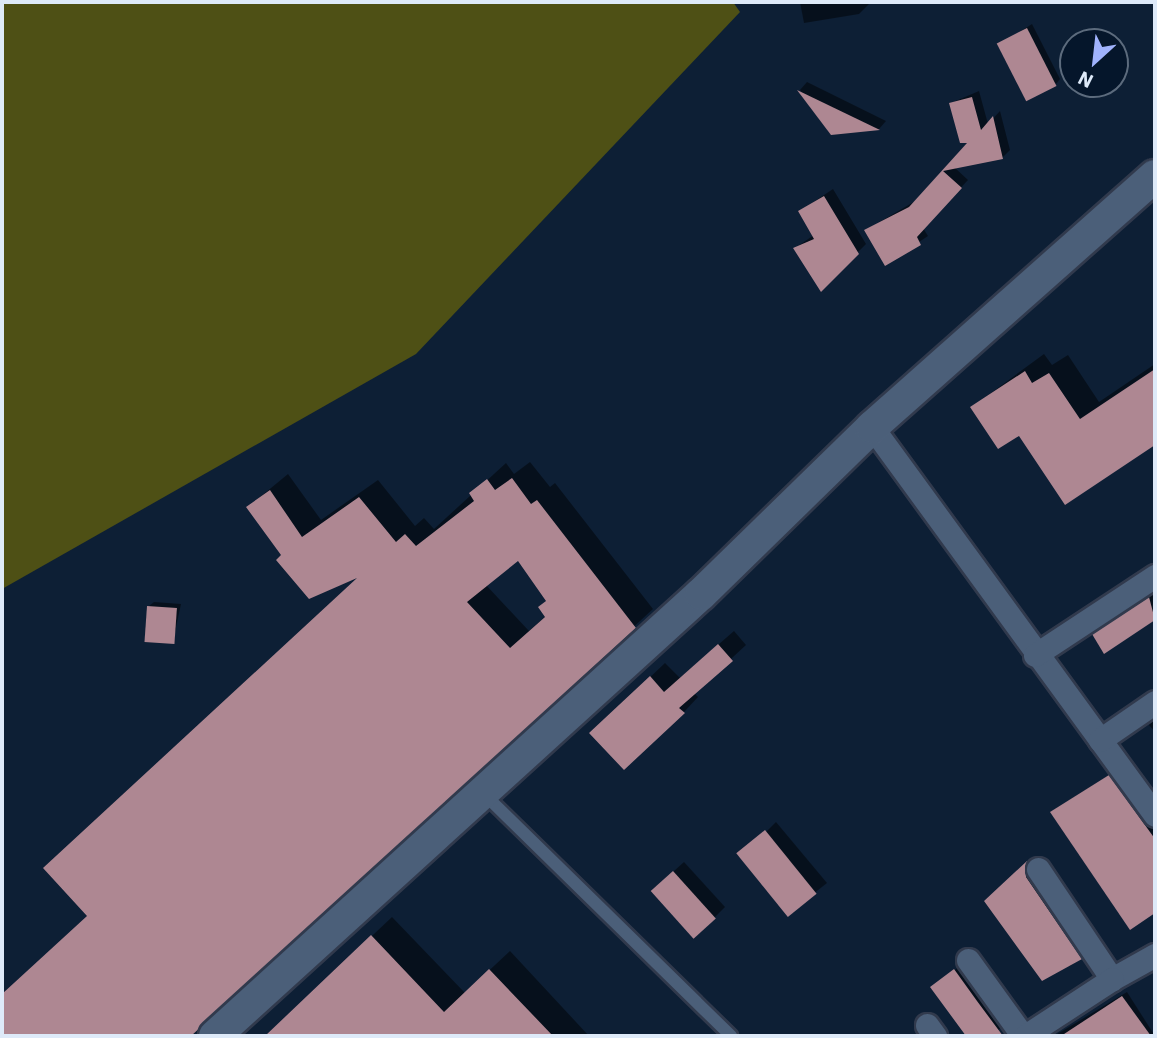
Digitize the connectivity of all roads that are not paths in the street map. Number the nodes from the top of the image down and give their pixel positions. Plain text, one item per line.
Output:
1 (1155, 176) edge
2 (872, 427) junction
3 (1155, 576) edge
4 (1035, 655) junction
5 (1155, 702) edge
6 (1100, 740) junction
7 (482, 793) junction
8 (1155, 815) edge
9 (1038, 869) dead end
10 (1155, 955) edge
11 (968, 960) dead end
12 (1112, 979) junction
13 (215, 1036) edge
14 (731, 1036) edge
15 (1024, 1036) edge

1 - 2 street
2 - 4 street
2 - 7 street
3 - 4 street
4 - 6 street
5 - 6 street
6 - 8 street
7 - 13 street
7 - 14 lane
9 - 12 street
10 - 12 street
11 - 15 street
12 - 15 street

